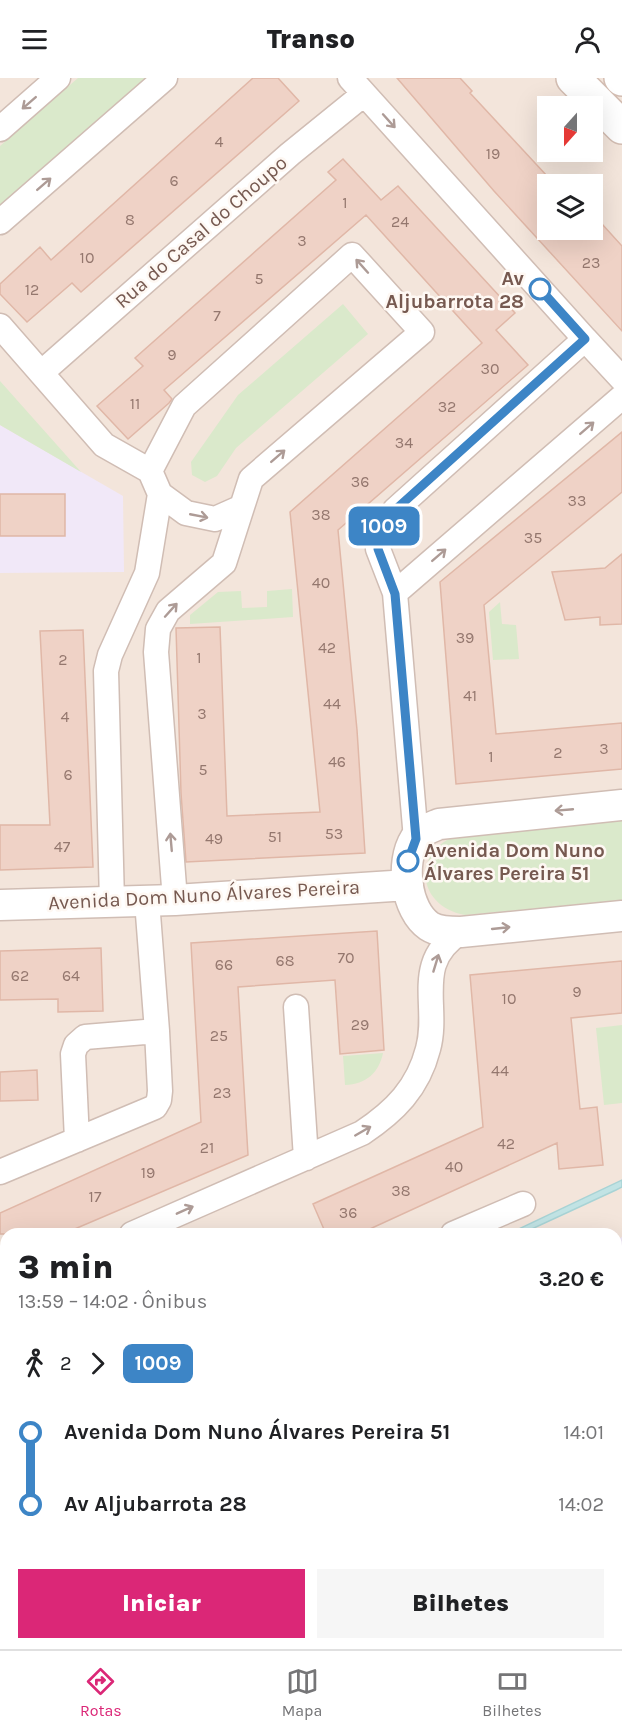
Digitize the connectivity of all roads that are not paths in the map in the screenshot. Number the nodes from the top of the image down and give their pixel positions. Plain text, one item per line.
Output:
1 (58, 78) edge
2 (165, 78) edge
3 (573, 78) edge
4 (357, 86) edge
5 (622, 127) edge
6 (0, 129) edge
7 (0, 222) edge
8 (0, 326) edge
9 (585, 339) junction
10 (41, 373) junction
11 (622, 379) edge
12 (622, 397) edge
13 (150, 471) junction
14 (160, 494) junction
15 (242, 507) junction
16 (395, 594) junction
17 (116, 643) junction
18 (156, 652) junction
19 (622, 805) edge
20 (416, 839) junction
21 (408, 885) junction
22 (161, 901) junction
23 (112, 902) junction
24 (0, 904) edge
25 (622, 916) edge
26 (461, 932) junction
27 (296, 1007) dead end
28 (157, 1031) junction
29 (77, 1140) junction
30 (306, 1158) junction
31 (0, 1172) edge
32 (522, 1204) dead end
33 (146, 1228) edge
34 (467, 1228) edge

1 -> 6 street
7 -> 2 street
3 - 5 main road
4 -> 9 street
4 - 10 street, Rua do Casal do Choupo
8 - 10 street
9 - 11 street
9 - 16 street
10 - 13 street
16 -> 12 street
13 - 14 street
15 -> 13 street
14 -> 15 street
14 - 17 street
18 -> 15 street
16 - 20 street
17 - 18 street
17 - 23 street
22 -> 18 street
19 -> 20 street
20 - 21 street
21 - 22 street, Avenida Dom Nuno Álvares Pereira
21 - 26 street
22 - 23 street, Avenida Dom Nuno Álvares Pereira
22 - 28 street
23 - 24 street, Avenida Dom Nuno Álvares Pereira
26 -> 25 street
30 -> 26 street
27 - 30 street
28 - 29 street
28 - 29 street
29 - 31 street
33 -> 30 street
32 - 34 street

